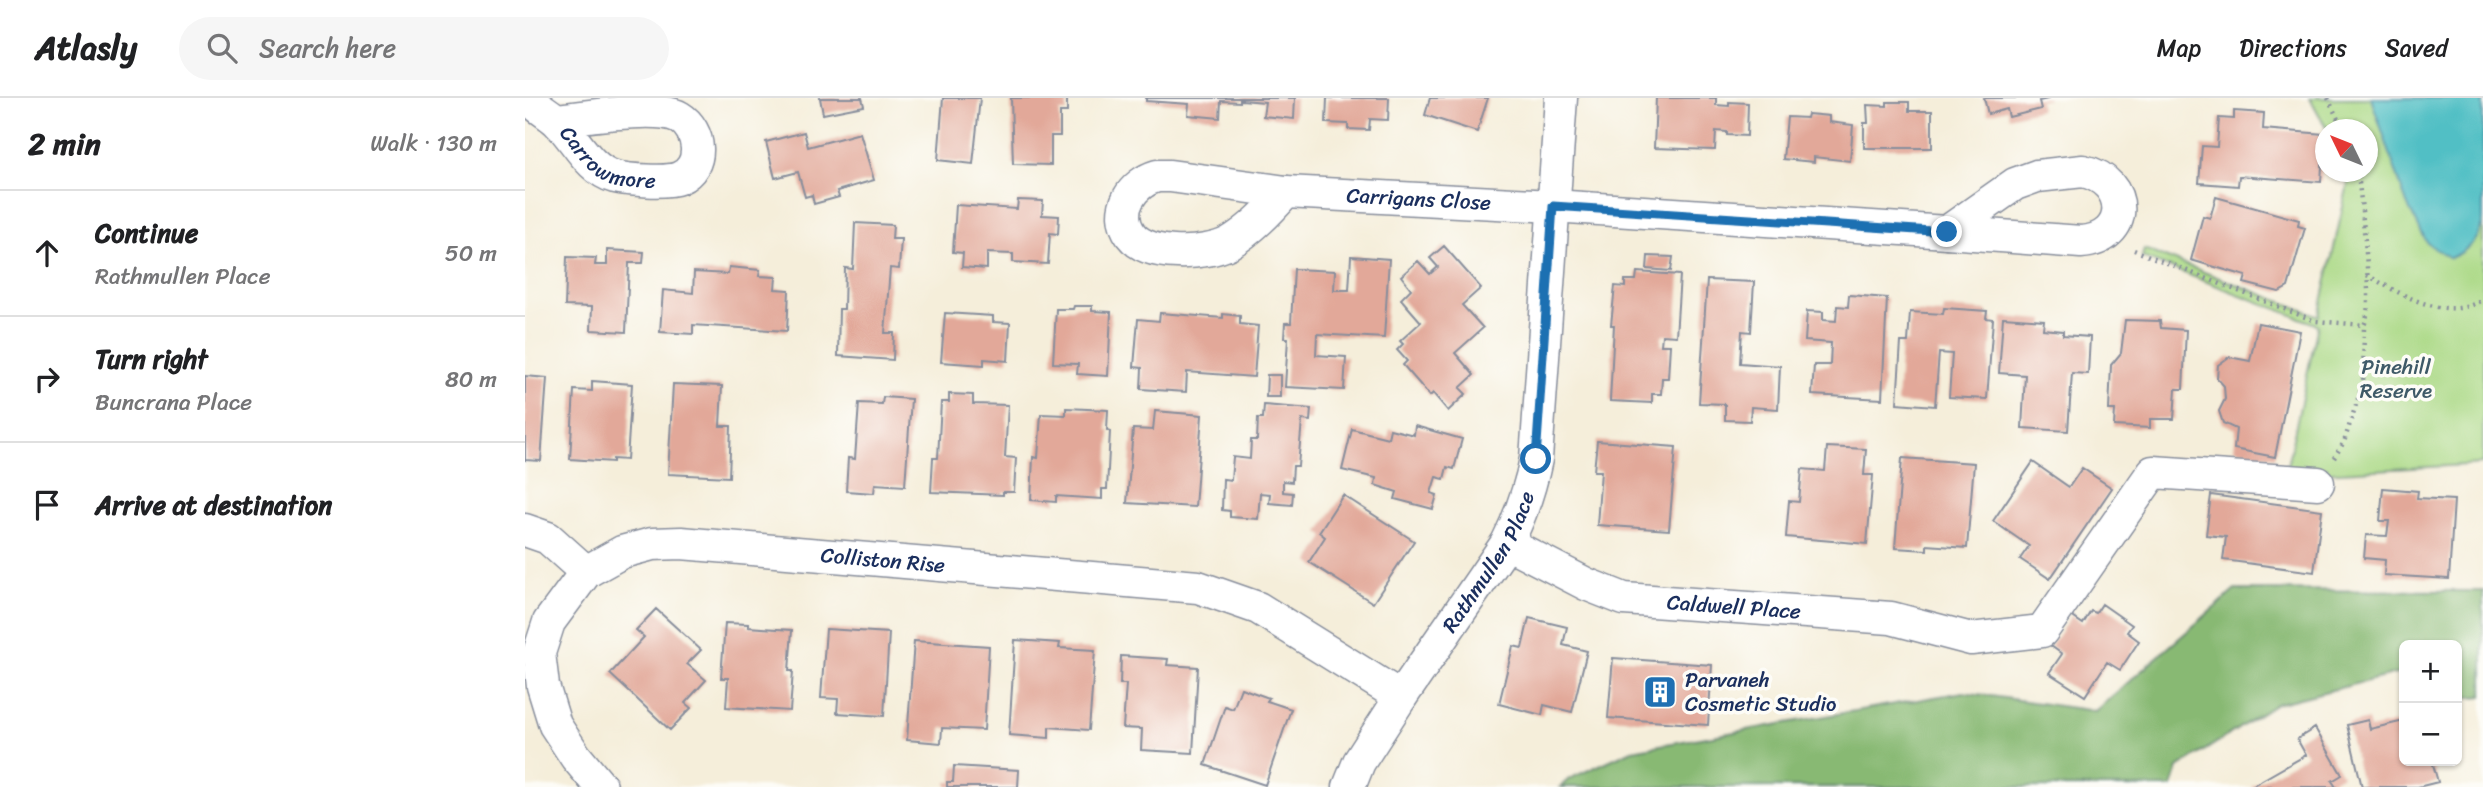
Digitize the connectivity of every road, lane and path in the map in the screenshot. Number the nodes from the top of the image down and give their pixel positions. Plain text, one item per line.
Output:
1 (529, 98) edge
2 (1561, 98) edge
3 (2328, 98) edge
4 (2338, 119) edge
5 (557, 120) dead end
6 (2359, 182) edge
7 (1286, 192) dead end
8 (1553, 206) junction
9 (1947, 232) junction
10 (2102, 238) junction
11 (2366, 275) junction
12 (2483, 299) edge
13 (2364, 325) junction
14 (2318, 483) joint
15 (525, 530) edge
16 (1507, 543) junction
17 (586, 572) junction
18 (1401, 696) junction
19 (601, 787) edge
20 (1349, 787) edge

1 - 5 street, Carrowmore
2 - 8 street, Rathmullen Place
3 - 4 path
6 - 11 path
7 - 8 street, Carrigans Close
8 - 9 street, Carrigans Close
8 - 16 street, Rathmullen Place
9 - 10 street, Carrigans Close
9 - 10 street
10 - 13 path
11 - 12 path
11 - 13 path
13 - 14 path
14 - 16 street, Caldwell Place
15 - 17 street
16 - 18 street, Rathmullen Place
17 - 18 street, Colliston Rise
17 - 19 street, Colliston Rise
18 - 20 street, Rathmullen Place

